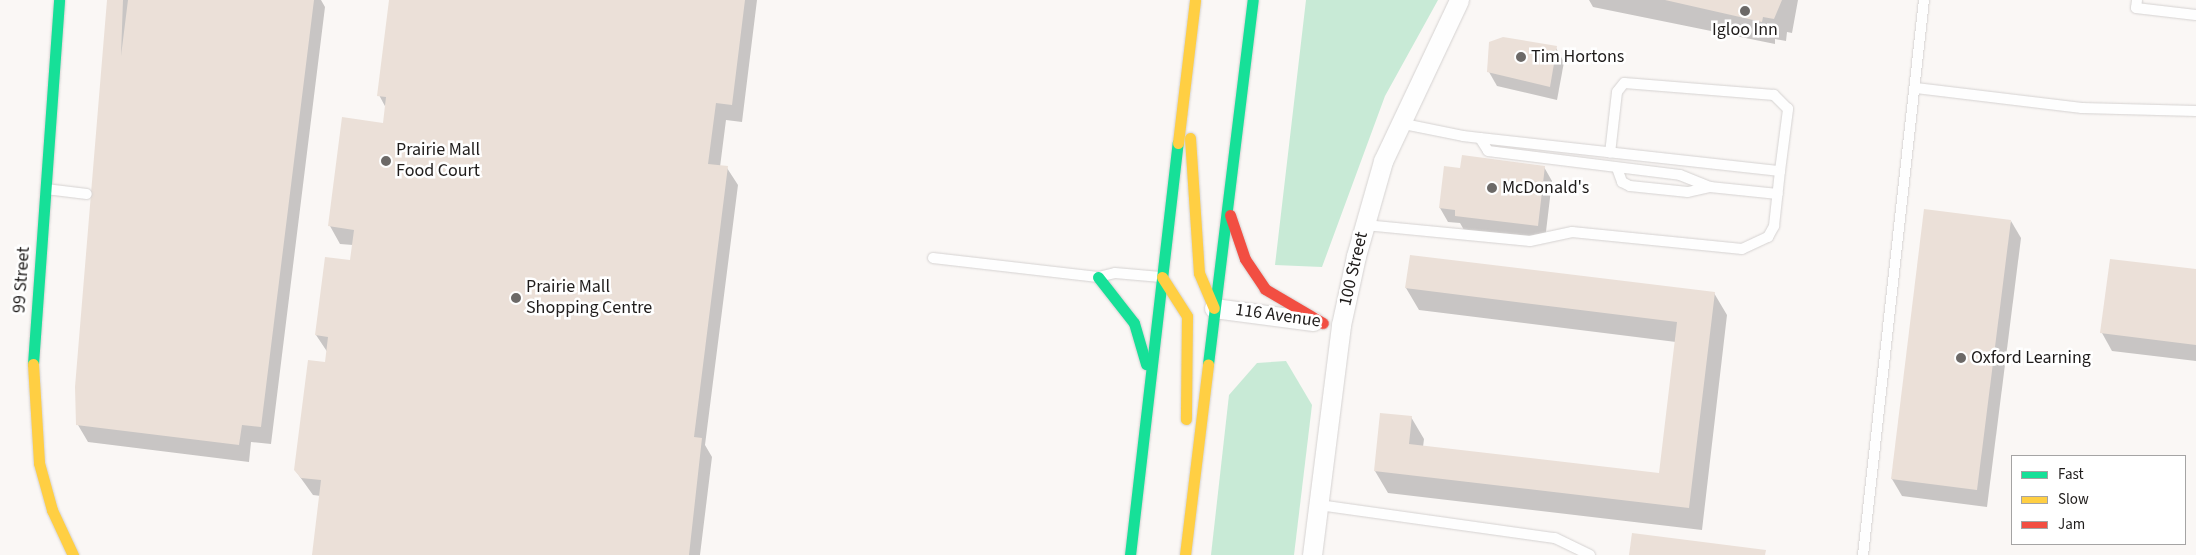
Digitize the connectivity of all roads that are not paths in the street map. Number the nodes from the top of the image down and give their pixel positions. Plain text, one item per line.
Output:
1 (59, 0) edge
2 (1194, 0) edge
3 (1253, 0) edge
4 (1459, 0) edge
5 (1924, 0) edge
6 (2137, 0) edge
7 (2196, 15) edge
8 (1186, 74) junction
9 (1916, 88) junction
10 (2196, 111) edge
11 (1398, 123) junction
12 (1480, 138) junction
13 (1610, 153) junction
14 (1617, 168) junction
15 (1780, 172) junction
16 (1710, 186) junction
17 (45, 189) junction
18 (87, 194) dead end
19 (1778, 194) junction
20 (1228, 209) junction
21 (1365, 225) junction
22 (933, 258) dead end
23 (1162, 277) junction
24 (1098, 278) junction
25 (1214, 308) junction
26 (1332, 324) junction
27 (1150, 381) junction
28 (1319, 505) junction
29 (1187, 535) junction
30 (73, 555) edge
31 (1130, 555) edge
32 (1185, 555) edge
33 (1312, 555) edge
34 (1590, 555) edge
35 (1864, 555) edge

1 - 17 main road, 99 Street
2 - 8 main road
3 - 20 main road
4 - 11 street, 100 Street
5 - 9 lane
6 - 7 lane
8 - 23 main road
8 - 25 main road
9 - 10 lane
9 - 35 lane
11 - 12 lane
11 - 21 street, 100 Street
12 - 13 lane
12 - 14 lane
13 - 15 lane
13 - 15 lane
14 - 16 lane
14 - 16 lane
15 - 19 lane
16 - 19 lane
17 - 18 lane
17 - 30 main road, 99 Street
19 - 21 lane
20 - 25 main road
20 - 26 main road
21 - 26 street, 100 Street
22 - 24 lane
23 - 24 lane
23 - 27 main road
23 - 29 main road
24 - 27 main road
25 - 26 street, 116 Avenue
25 - 29 main road
26 - 28 street, 100 Street
27 - 31 main road
28 - 33 street, 100 Street
28 - 34 lane
29 - 32 main road

